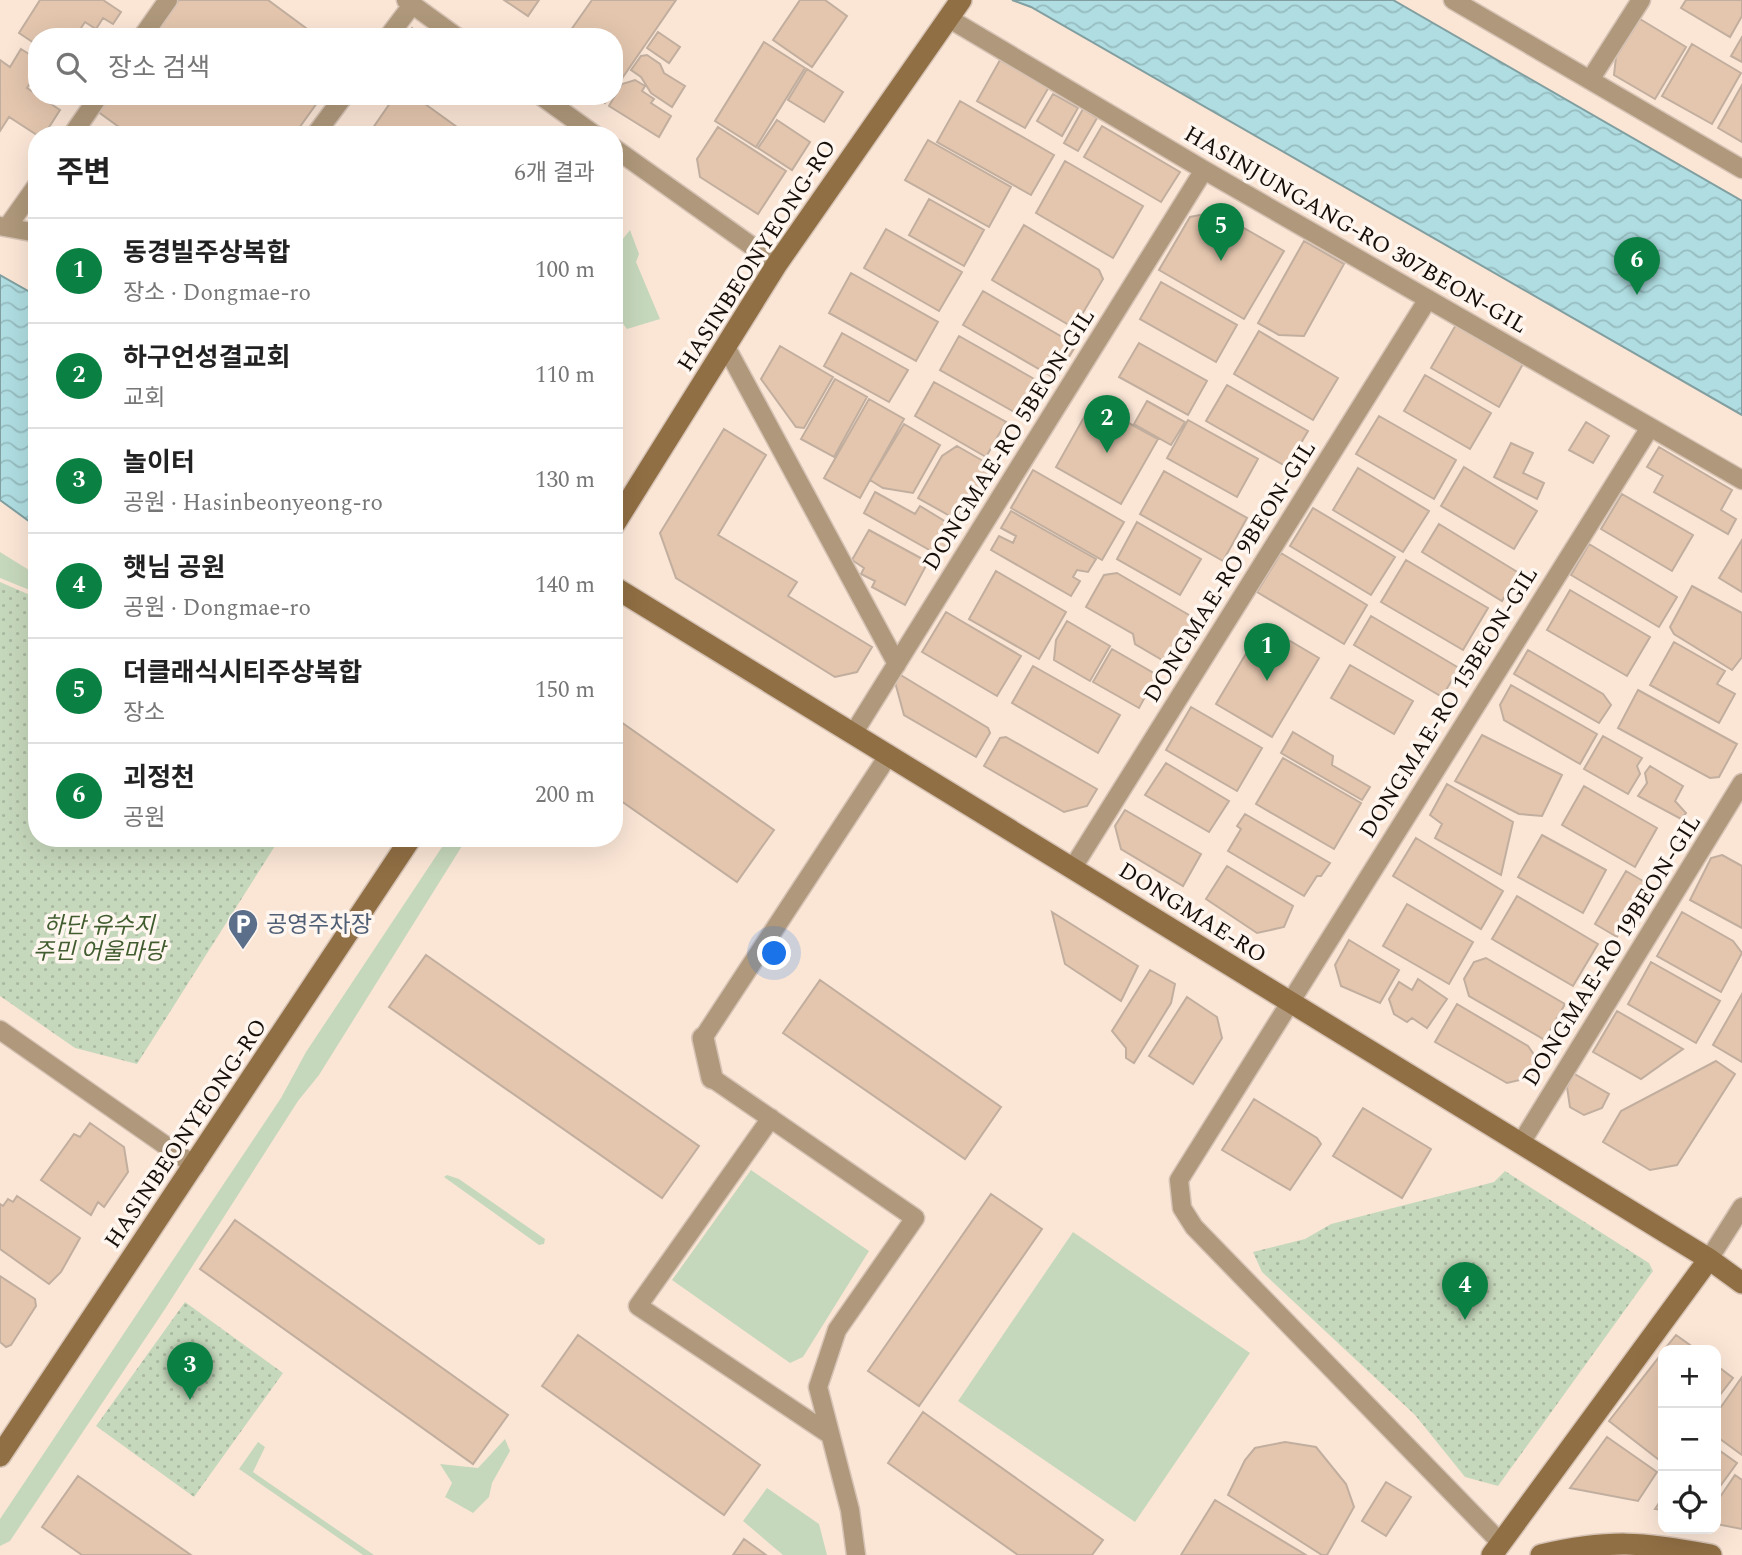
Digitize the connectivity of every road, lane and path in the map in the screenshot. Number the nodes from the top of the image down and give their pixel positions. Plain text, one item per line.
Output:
1 (168, 0) edge
2 (961, 0) edge
3 (1453, 0) edge
4 (1641, 0) edge
5 (409, 2) edge
6 (948, 18) junction
7 (148, 28) edge
8 (393, 28) edge
9 (445, 28) edge
10 (1590, 80) junction
11 (93, 105) edge
12 (337, 105) edge
13 (553, 105) edge
14 (78, 126) edge
15 (322, 126) edge
16 (583, 126) edge
17 (623, 155) edge
18 (1742, 169) edge
19 (1204, 170) junction
20 (28, 196) edge
21 (4, 226) edge
22 (28, 231) edge
23 (777, 264) junction
24 (1428, 299) junction
25 (726, 346) junction
26 (1649, 429) junction
27 (1742, 480) edge
28 (623, 511) edge
29 (623, 593) edge
30 (897, 664) junction
31 (853, 734) junction
32 (888, 756) junction
33 (1742, 783) edge
34 (405, 847) edge
35 (1072, 869) junction
36 (1288, 1001) junction
37 (0, 1030) edge
38 (703, 1038) joint
39 (712, 1077) joint
40 (771, 1118) junction
41 (1521, 1143) junction
42 (195, 1166) junction
43 (1742, 1207) edge
44 (1709, 1259) junction
45 (1742, 1283) edge
46 (829, 1434) junction
47 (0, 1456) edge
48 (1497, 1549) edge
49 (856, 1555) edge
50 (1541, 1555) edge
51 (1711, 1555) edge

1 - 7 lane
2 - 6 street, HASINBEONYEONG-RO
3 - 10 lane
4 - 10 lane
5 - 8 lane
5 - 9 lane
6 - 19 lane, HASINJUNGANG-RO 307BEON-GIL
6 - 23 street, HASINBEONYEONG-RO
10 - 18 lane
11 - 14 lane
12 - 15 lane
13 - 16 lane
17 - 23 lane
19 - 24 lane, HASINJUNGANG-RO 307BEON-GIL
19 - 30 lane, DONGMAE-RO 5BEON-GIL
20 - 21 lane
21 - 22 lane
23 - 25 street, HASINBEONYEONG-RO
24 - 26 lane, HASINJUNGANG-RO 307BEON-GIL
24 - 35 lane, DONGMAE-RO 9BEON-GIL
25 - 28 street, HASINBEONYEONG-RO
25 - 30 lane
26 - 27 lane, HASINJUNGANG-RO 307BEON-GIL
26 - 36 lane, DONGMAE-RO 15BEON-GIL
29 - 31 street, DONGMAE-RO
30 - 31 lane, DONGMAE-RO 5BEON-GIL
31 - 32 street, DONGMAE-RO
32 - 35 street, DONGMAE-RO
32 - 38 lane
33 - 41 lane, DONGMAE-RO 19BEON-GIL
34 - 42 street, HASINBEONYEONG-RO
35 - 36 street, DONGMAE-RO
36 - 41 street, DONGMAE-RO
36 - 48 lane, DONGMAE-RO 15BEON-GIL
37 - 42 lane
38 - 39 street
39 - 40 lane
40 - 46 lane
40 - 46 lane
41 - 44 street, DONGMAE-RO
42 - 47 street, HASINBEONYEONG-RO
43 - 44 lane
44 - 45 street, DONGMAE-RO
44 - 48 street
46 - 49 lane
50 - 51 street

